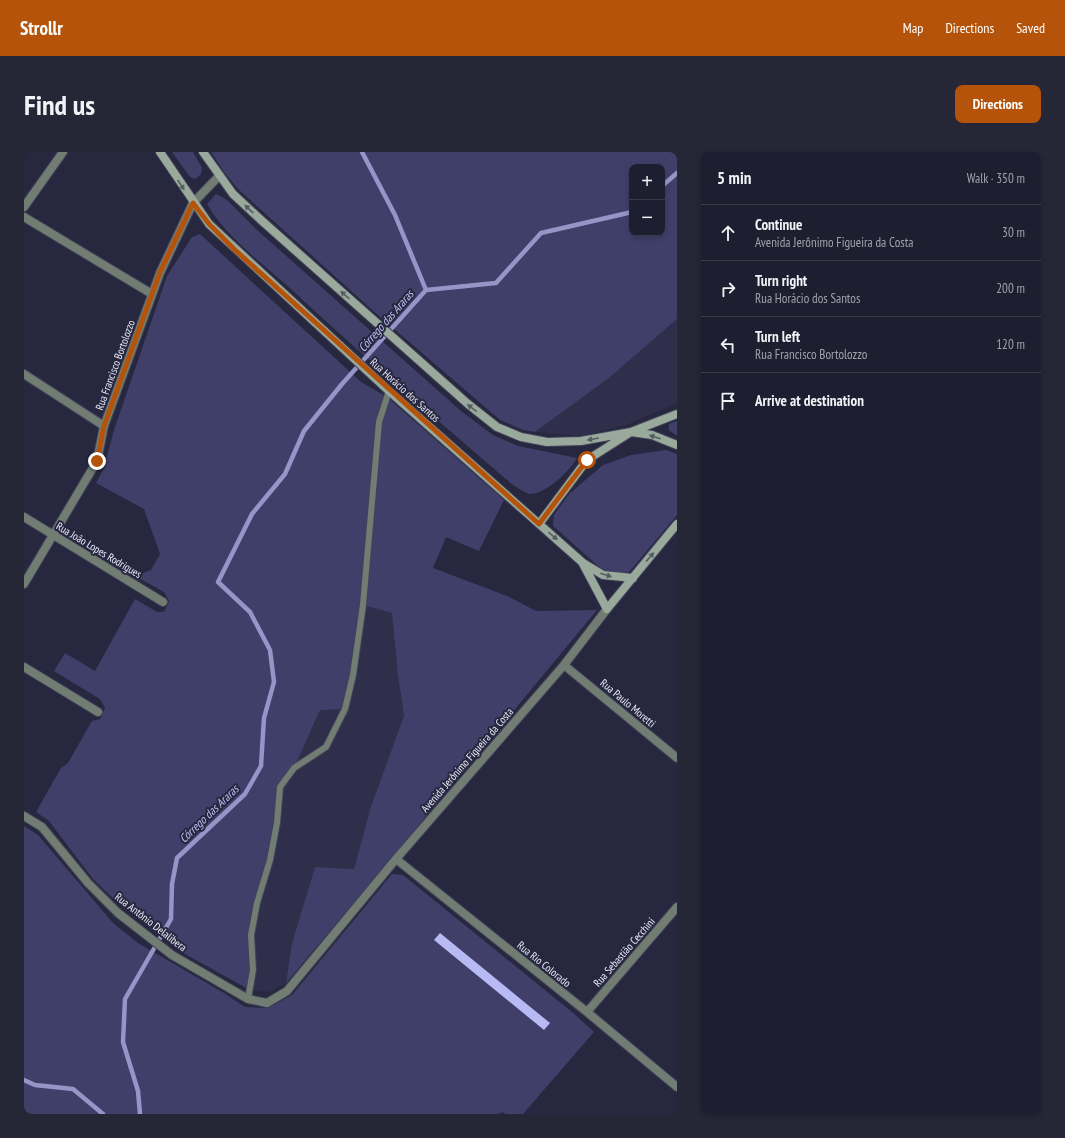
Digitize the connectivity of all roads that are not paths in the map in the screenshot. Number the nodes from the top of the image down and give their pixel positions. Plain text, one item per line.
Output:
1 (63, 152) edge
2 (160, 152) edge
3 (203, 152) edge
4 (219, 176) junction
5 (193, 203) junction
6 (24, 207) edge
7 (24, 217) edge
8 (152, 294) junction
9 (24, 374) edge
10 (389, 390) junction
11 (677, 414) edge
12 (104, 426) junction
13 (632, 432) junction
14 (677, 445) edge
15 (24, 517) edge
16 (539, 524) junction
17 (677, 524) edge
18 (54, 536) junction
19 (582, 562) junction
20 (633, 578) junction
21 (24, 584) edge
22 (163, 602) dead end
23 (607, 609) junction
24 (564, 665) junction
25 (24, 667) edge
26 (98, 712) dead end
27 (677, 758) edge
28 (24, 816) edge
29 (396, 859) junction
30 (677, 907) edge
31 (248, 999) junction
32 (267, 1003) joint
33 (587, 1012) junction
34 (677, 1087) edge

1 - 6 street
2 -> 5 main road, Rua Horácio dos Santos
3 - 4 main road
4 - 5 street, Rua Francisco Bortolozzo
13 -> 4 main road
5 - 8 street, Rua Francisco Bortolozzo
5 - 10 main road, Rua Horácio dos Santos
7 - 8 street
8 - 12 street, Rua Francisco Bortolozzo
9 - 12 street
10 - 16 main road, Rua Horácio dos Santos
10 - 31 lane
11 - 13 main road
12 - 18 street, Rua Francisco Bortolozzo
14 -> 13 main road
13 - 16 main road
15 - 18 street, Rua João Lopes Rodrigues
16 -> 19 main road, Rua Horácio dos Santos
20 -> 17 main road, Avenida Jerônimo Figueira da Costa
18 - 21 street, Rua Francisco Bortolozzo
18 - 22 street, Rua João Lopes Rodrigues
19 -> 20 main road, Rua Horácio dos Santos
19 - 23 main road, Rua Horácio dos Santos
20 - 23 main road, Avenida Jerônimo Figueira da Costa
23 - 24 street, Avenida Jerônimo Figueira da Costa
24 - 27 street, Rua Paulo Moretti
24 - 29 street, Avenida Jerônimo Figueira da Costa
25 - 26 street
28 - 31 street, Rua Antônio Delalibera
29 - 32 street, Avenida Jerônimo Figueira da Costa
29 - 33 street, Rua Rio Colorado
30 - 33 street, Rua Sebastião Cecchini
31 - 32 street, Rua Antônio Delalibera
33 - 34 street, Rua Rio Colorado

